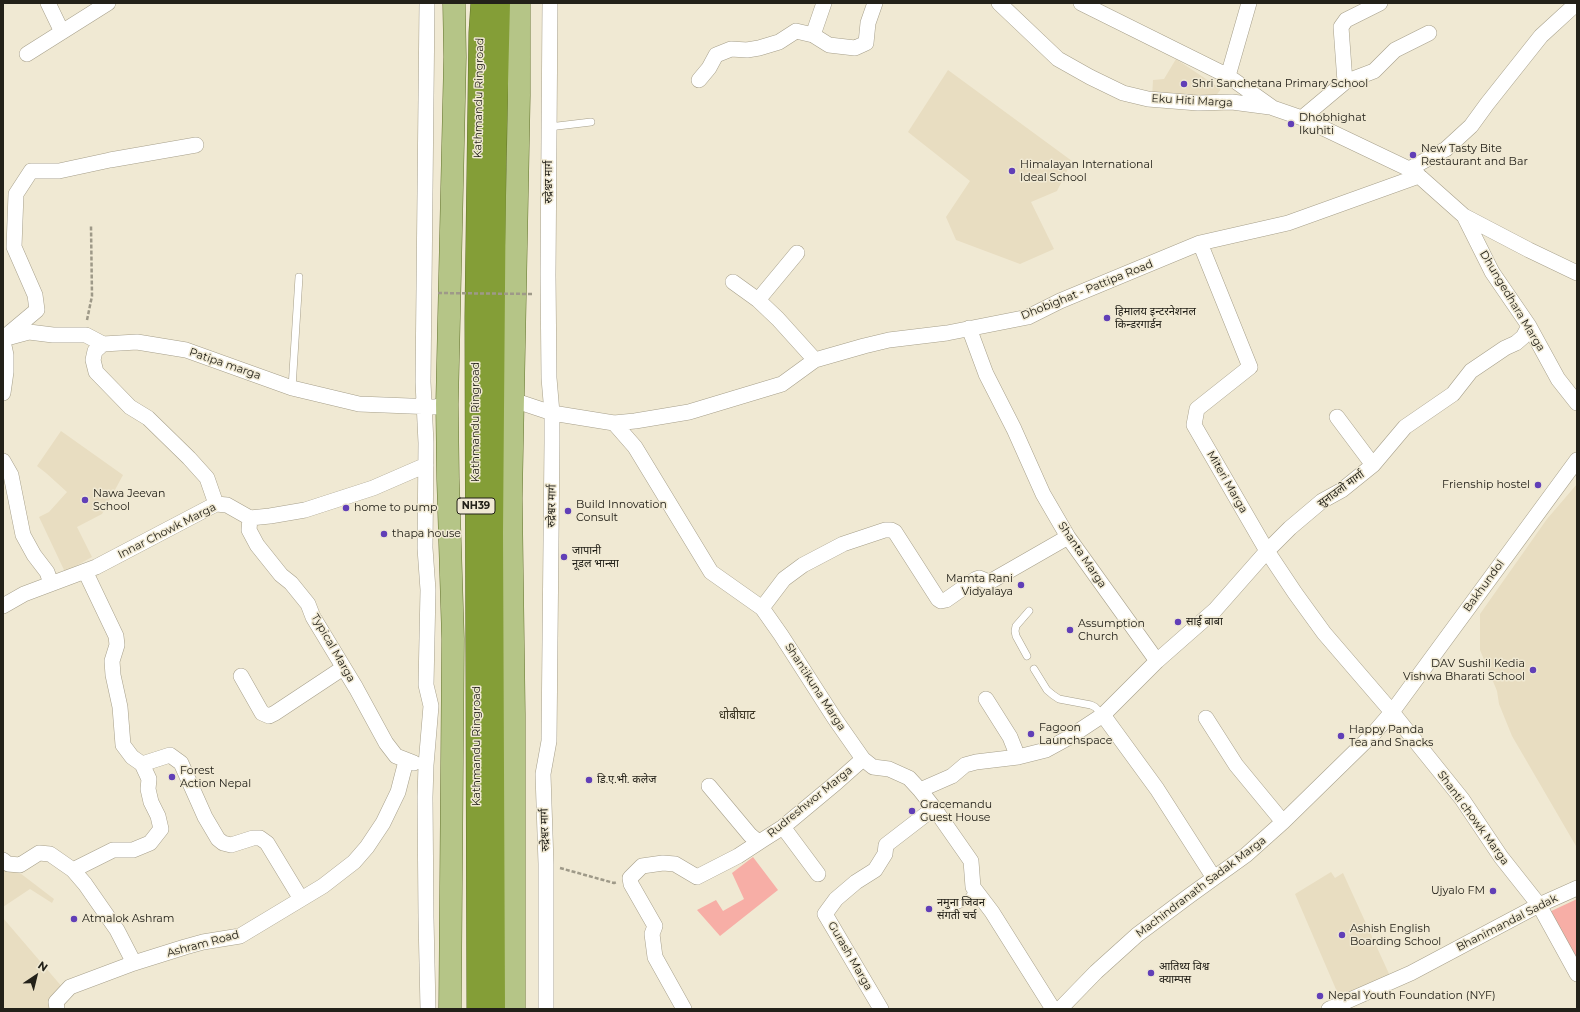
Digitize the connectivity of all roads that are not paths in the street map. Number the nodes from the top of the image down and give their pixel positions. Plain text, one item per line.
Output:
1 (48, 3) edge
2 (108, 3) edge
3 (427, 3) edge
4 (454, 3) edge
5 (482, 3) edge
6 (499, 3) edge
7 (519, 3) edge
8 (550, 3) edge
9 (824, 3) edge
10 (875, 3) edge
11 (999, 3) edge
12 (1081, 3) edge
13 (1250, 3) edge
14 (1380, 3) edge
15 (1577, 3) edge
16 (62, 32) junction
17 (1429, 33) dead end
18 (813, 35) junction
19 (27, 54) dead end
20 (1228, 76) junction
21 (699, 80) dead end
22 (1346, 82) junction
23 (1273, 108) junction
24 (1302, 118) junction
25 (591, 122) dead end
26 (549, 127) junction
27 (196, 145) dead end
28 (1414, 173) junction
29 (1464, 216) junction
30 (1200, 243) junction
31 (796, 253) dead end
32 (1577, 273) edge
33 (299, 277) dead end
34 (732, 282) dead end
35 (758, 300) junction
36 (1529, 326) junction
37 (969, 328) junction
38 (3, 339) edge
39 (104, 344) junction
40 (815, 360) junction
41 (292, 388) junction
42 (3, 394) edge
43 (513, 400) junction
44 (1577, 403) edge
45 (447, 404) junction
46 (425, 406) junction
47 (546, 411) junction
48 (1338, 417) dead end
49 (614, 423) junction
50 (1577, 460) edge
51 (3, 461) edge
52 (1372, 464) junction
53 (426, 465) junction
54 (216, 504) junction
55 (250, 518) junction
56 (1068, 537) junction
57 (1267, 551) junction
58 (85, 571) junction
59 (51, 583) junction
60 (3, 606) edge
61 (762, 608) junction
62 (1029, 611) dead end
63 (1027, 656) dead end
64 (1157, 661) junction
65 (343, 668) junction
66 (1034, 669) dead end
67 (241, 676) dead end
68 (986, 699) dead end
69 (1392, 712) junction
70 (1103, 715) junction
71 (1206, 718) dead end
72 (1018, 756) junction
73 (863, 758) junction
74 (406, 761) junction
75 (142, 764) junction
76 (426, 765) junction
77 (709, 786) dead end
78 (920, 790) junction
79 (934, 808) junction
80 (1283, 822) junction
81 (783, 827) junction
82 (759, 841) junction
83 (3, 860) edge
84 (73, 870) junction
85 (818, 874) dead end
86 (1214, 878) junction
87 (973, 887) junction
88 (1577, 888) edge
89 (301, 898) junction
90 (1538, 905) junction
91 (950, 908) dead end
92 (134, 963) junction
93 (1577, 974) edge
94 (57, 1009) edge
95 (428, 1009) edge
96 (450, 1009) edge
97 (478, 1009) edge
98 (494, 1009) edge
99 (514, 1009) edge
100 (546, 1009) edge
101 (684, 1009) edge
102 (881, 1009) edge
103 (1053, 1009) edge
104 (1060, 1009) edge
105 (1329, 1009) edge

1 - 16 street
2 - 16 street
3 - 46 street
4 - 45 main road
5 - 97 highway, Kathmandu Ringroad / NH39
6 - 98 highway, Kathmandu Ringroad / NH39
7 - 43 main road
8 - 26 street, रुद्रेश्वर मार्ग
9 - 18 street
10 - 18 street
11 - 23 street, Eku Hiti Marga
12 - 20 street
13 - 20 street
14 - 22 street
15 - 28 street, Dhobighat - Pattipa Road
16 - 19 street
17 - 22 street
18 - 21 street
20 - 23 street
22 - 24 street
23 - 24 street
24 - 28 street
25 - 26 lane
26 - 47 street, रुद्रेश्वर मार्ग
27 - 38 street
28 - 29 street
28 - 30 street, Dhobighat - Pattipa Road
29 - 32 street
29 - 36 street, Dhungedhara Marga
30 - 37 street, Dhobighat - Pattipa Road
30 - 57 street, Miteri Marga
31 - 35 street
33 - 41 lane
34 - 35 street
35 - 40 street
36 - 44 street, Dhungedhara Marga
36 - 52 street, सुनाउलो मार्गा
37 - 40 street, Dhobighat - Pattipa Road
37 - 56 street, Shanta Marga
38 - 39 street
38 - 42 street
39 - 41 street, Patipa marga
39 - 54 street
40 - 49 street, Dhobighat - Pattipa Road
41 - 46 street, Patipa marga
43 - 47 street
43 - 99 main road
45 - 46 street, Patipa marga
45 - 96 main road
46 - 53 street
47 - 49 street
47 - 100 street, रुद्रेश्वर मार्ग
48 - 52 street
49 - 61 street, Shantikuna Marga
50 - 69 street, Bakhundol
51 - 59 street
52 - 57 street, सुनाउलो मार्गा
53 - 55 street
53 - 76 street
54 - 55 street, Innar Chowk Marga
54 - 58 street, Innar Chowk Marga
55 - 65 street, Typical Marga
56 - 61 street
56 - 64 street, Shanta Marga
57 - 64 street, सुनाउलो मार्गा
57 - 69 street, Miteri Marga
58 - 59 street, Innar Chowk Marga
58 - 75 street
59 - 60 street, Innar Chowk Marga
61 - 73 street, Shantikuna Marga
62 - 63 lane
64 - 70 street
65 - 67 street
65 - 74 street, Typical Marga
66 - 70 lane
68 - 72 street
69 - 80 street, Machindranath Sadak Marga
69 - 90 street, Shanti chowk Marga
70 - 72 street
70 - 86 street
71 - 80 street
72 - 78 street
73 - 78 street, Shantikuna Marga
73 - 81 street, Rudreshwor Marga
74 - 76 street, Typical Marga
74 - 89 street, Ashram Road
75 - 84 street
75 - 89 street
76 - 95 street
77 - 82 street
78 - 79 street, Shantikuna Marga
79 - 87 street, Shantikuna Marga
79 - 102 street, Gurash Marga
80 - 86 street, Machindranath Sadak Marga
81 - 82 street, Rudreshwor Marga
81 - 85 street
82 - 101 street, Rudreshwor Marga
83 - 84 street
84 - 92 street
86 - 104 street, Machindranath Sadak Marga
87 - 91 lane
87 - 103 street
88 - 90 street, Bhanimandal Sadak
89 - 92 street, Ashram Road
90 - 93 street, Shanti chowk Marga
90 - 105 street, Bhanimandal Sadak
92 - 94 street, Ashram Road

